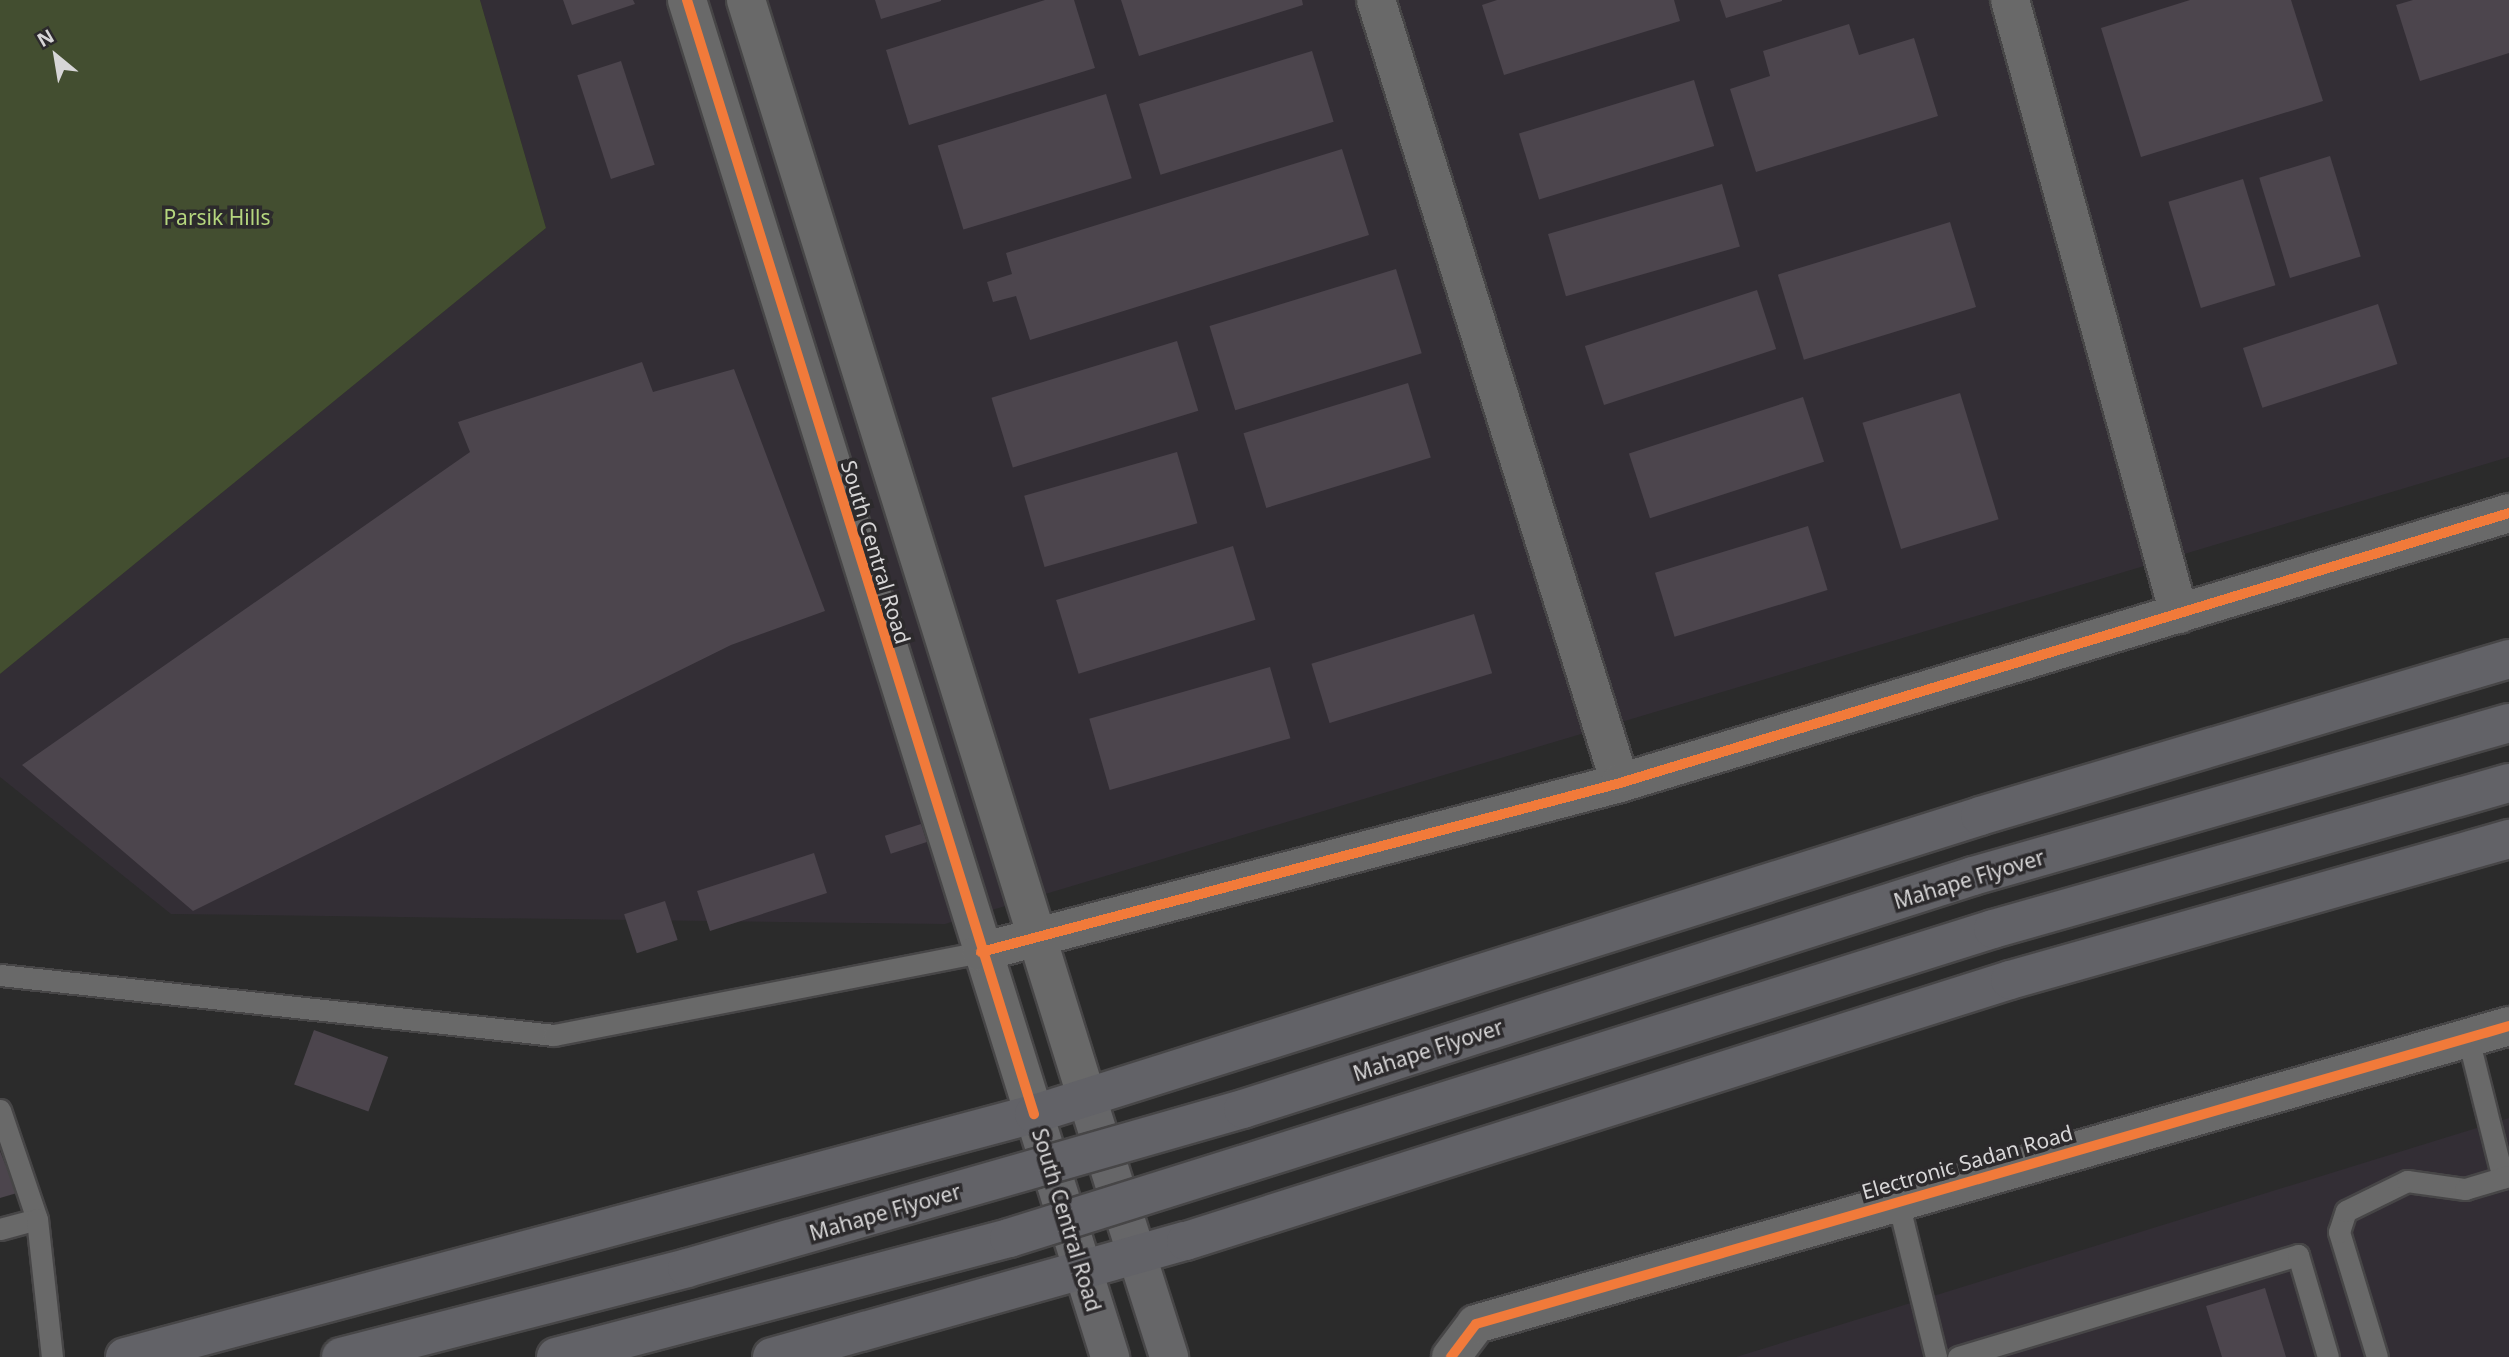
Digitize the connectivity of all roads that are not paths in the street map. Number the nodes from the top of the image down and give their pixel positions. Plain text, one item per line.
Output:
1 (687, 0) edge
2 (746, 0) edge
3 (1376, 0) edge
4 (2010, 0) edge
5 (791, 147) junction
6 (734, 155) junction
7 (875, 418) junction
8 (820, 433) junction
9 (2509, 513) edge
10 (2179, 614) junction
11 (2509, 659) edge
12 (950, 663) junction
13 (894, 677) junction
14 (2509, 723) edge
15 (1620, 783) junction
16 (2509, 783) edge
17 (2509, 839) edge
18 (1035, 939) junction
19 (981, 952) junction
20 (0, 975) edge
21 (2509, 1026) edge
22 (2468, 1038) junction
23 (1087, 1098) junction
24 (0, 1110) edge
25 (1034, 1114) junction
26 (2506, 1177) edge
27 (1898, 1202) junction
28 (37, 1219) junction
29 (0, 1229) edge
30 (1137, 1256) junction
31 (1083, 1272) junction
32 (52, 1357) edge
33 (125, 1357) edge
34 (341, 1357) edge
35 (555, 1357) edge
36 (772, 1357) edge
37 (1110, 1357) edge
38 (1169, 1357) edge
39 (1451, 1357) edge
40 (1936, 1357) edge
41 (1958, 1357) edge
42 (2328, 1357) edge
43 (2377, 1357) edge

1 - 6 street, South Central Road
2 - 5 street, South Central Road
3 - 15 street
4 - 10 street
5 - 6 street
5 - 7 street, South Central Road
6 - 8 street, South Central Road
7 - 8 street
7 - 12 street, South Central Road
8 - 13 street, South Central Road
9 - 10 street
10 - 15 street
11 - 23 main road
12 - 13 street
12 - 18 street, South Central Road
13 - 19 street, South Central Road
14 - 34 main road, Mahape Flyover, bridge
15 - 18 street
16 - 35 main road, bridge
17 - 30 main road
18 - 19 street
18 - 23 street, South Central Road
19 - 20 lane
19 - 25 street, South Central Road
21 - 22 street, Electronic Sadan Road
22 - 26 lane
22 - 27 street, Electronic Sadan Road
23 - 25 main road
23 - 30 main road, South Central Road
24 - 28 lane
25 - 31 main road, South Central Road
25 - 33 main road
26 - 43 lane
27 - 39 street, Electronic Sadan Road
27 - 40 lane
28 - 29 lane
28 - 32 lane
30 - 31 main road
30 - 38 main road, South Central Road
31 - 36 main road
31 - 37 main road, South Central Road
41 - 42 lane

